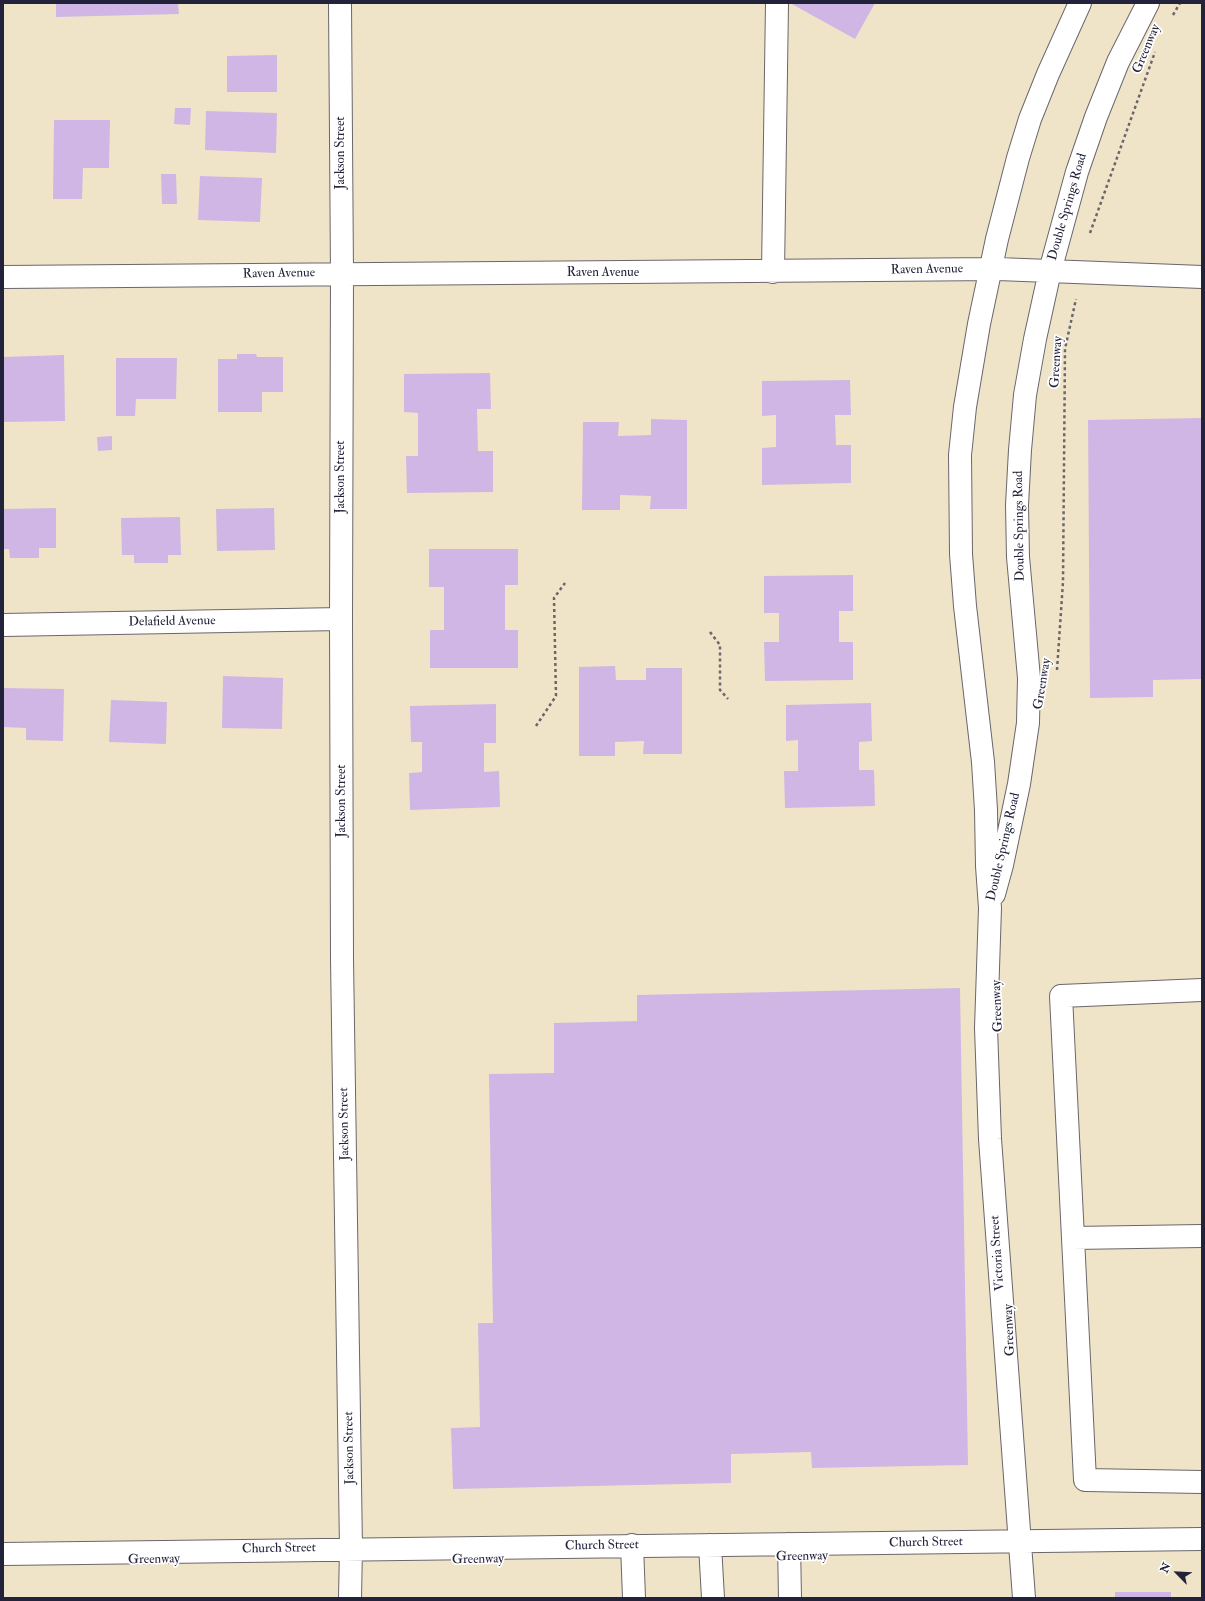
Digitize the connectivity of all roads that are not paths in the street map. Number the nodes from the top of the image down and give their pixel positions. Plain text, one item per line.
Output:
1 (340, 3) edge
2 (777, 3) edge
3 (1080, 3) edge
4 (1148, 3) edge
5 (990, 270) junction
6 (1050, 271) junction
7 (773, 272) junction
8 (342, 274) junction
9 (3, 277) edge
10 (1202, 277) edge
11 (341, 619) junction
12 (3, 625) edge
13 (990, 908) junction
14 (1202, 990) edge
15 (1202, 1236) edge
16 (1073, 1238) junction
17 (1202, 1482) edge
18 (1202, 1539) edge
19 (1020, 1542) junction
20 (789, 1544) junction
21 (632, 1545) junction
22 (710, 1545) junction
23 (351, 1548) junction
24 (3, 1554) edge
25 (350, 1598) edge
26 (634, 1598) edge
27 (713, 1598) edge
28 (790, 1598) edge
29 (1024, 1598) edge

1 - 8 street, Jackson Street
2 - 7 street
3 - 5 street, Double Springs Road
4 - 6 street, Double Springs Road
5 - 6 street, Raven Avenue
5 - 7 street, Raven Avenue
5 - 13 street, Double Springs Road
6 - 10 street, Raven Avenue
6 - 13 street, Double Springs Road
7 - 8 street, Raven Avenue
8 - 9 street, Raven Avenue
8 - 11 street, Jackson Street
11 - 12 street, Delafield Avenue
11 - 23 street, Jackson Street
13 - 19 street, Victoria Street
14 - 16 street
15 - 16 street
16 - 17 street
18 - 19 street, Church Street
19 - 20 street, Church Street
19 - 29 street, Victoria Street
20 - 22 street, Church Street
20 - 28 street
21 - 22 street, Church Street
21 - 23 street, Church Street
21 - 26 street
22 - 27 street
23 - 24 street, Church Street
23 - 25 street, Jackson Street

